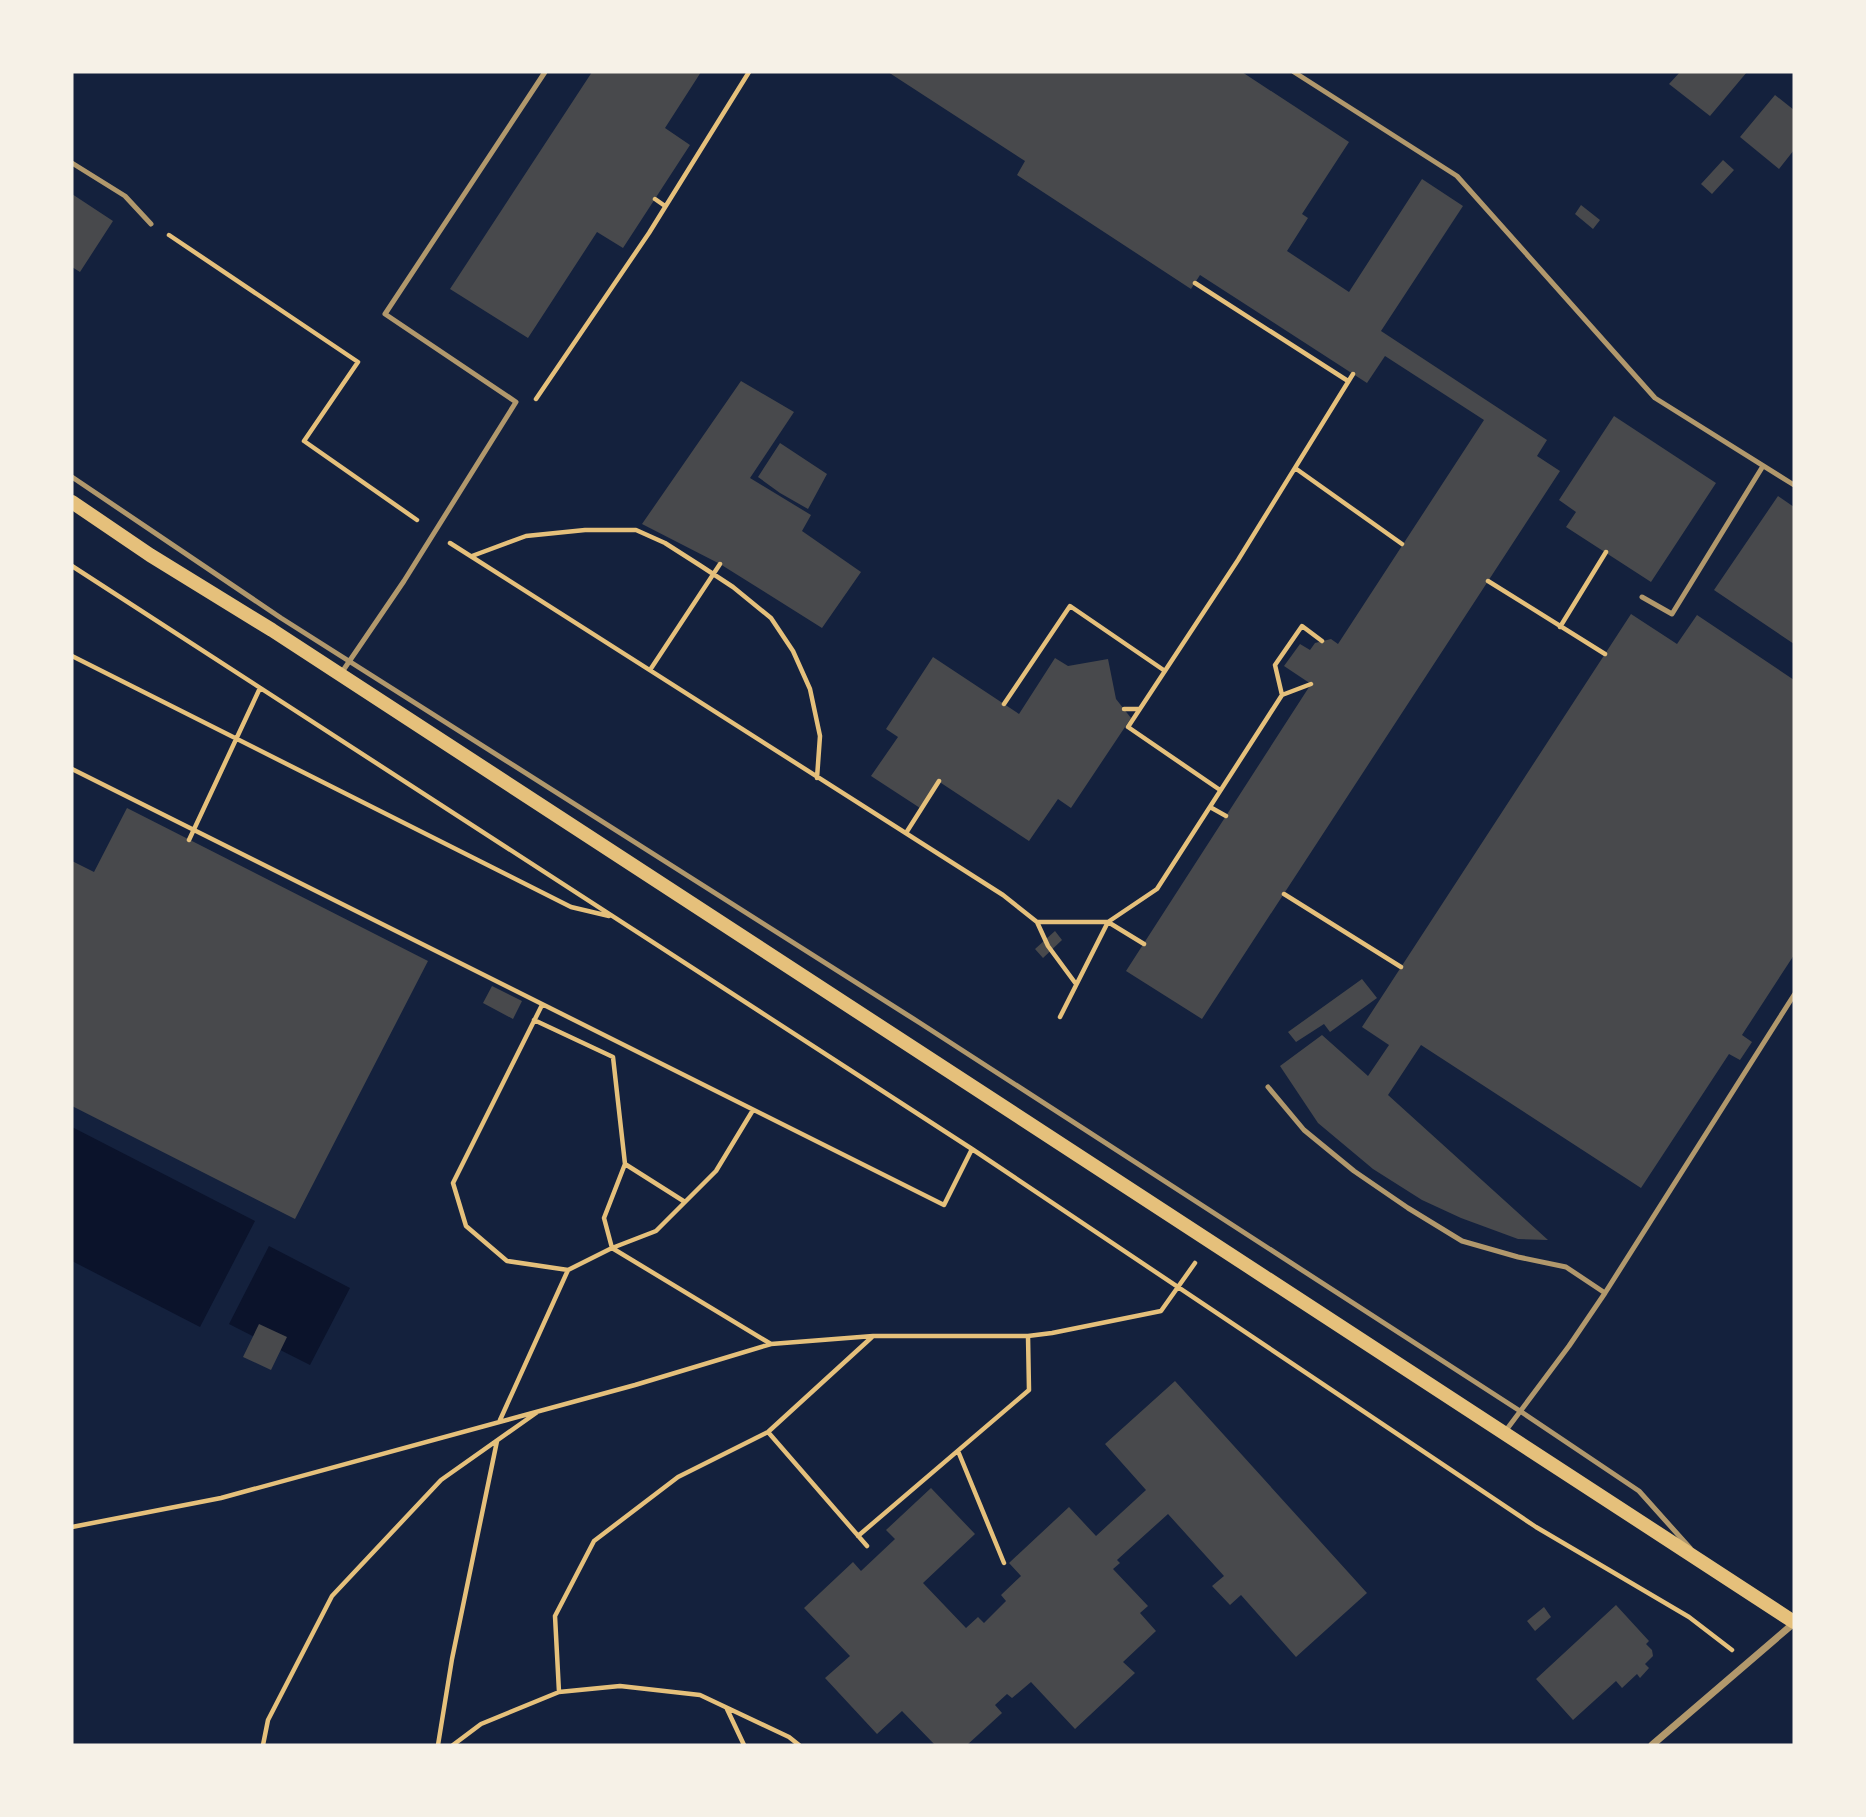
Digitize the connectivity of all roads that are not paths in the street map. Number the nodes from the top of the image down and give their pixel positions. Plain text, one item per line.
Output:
1 (545, 72) edge
2 (1294, 72) edge
3 (72, 163) edge
4 (151, 224) road end
5 (1763, 466) junction
6 (72, 477) edge
7 (1794, 485) edge
8 (72, 502) edge
9 (1642, 597) dead end
10 (350, 662) junction
11 (340, 675) junction
12 (1794, 995) edge
13 (1268, 1087) dead end
14 (1605, 1293) junction
15 (1520, 1411) junction
16 (1504, 1433) junction
17 (1704, 1563) junction
18 (1794, 1623) edge
19 (1652, 1745) edge

1 - 10 lane
2 - 5 lane
3 - 4 lane
5 - 7 lane
5 - 9 lane
6 - 10 lane
8 - 11 main road
10 - 11 lane
10 - 15 lane
11 - 16 main road
12 - 14 lane
13 - 14 lane
14 - 15 lane
15 - 16 lane
15 - 17 lane
16 - 17 main road
17 - 18 main road
18 - 19 street

